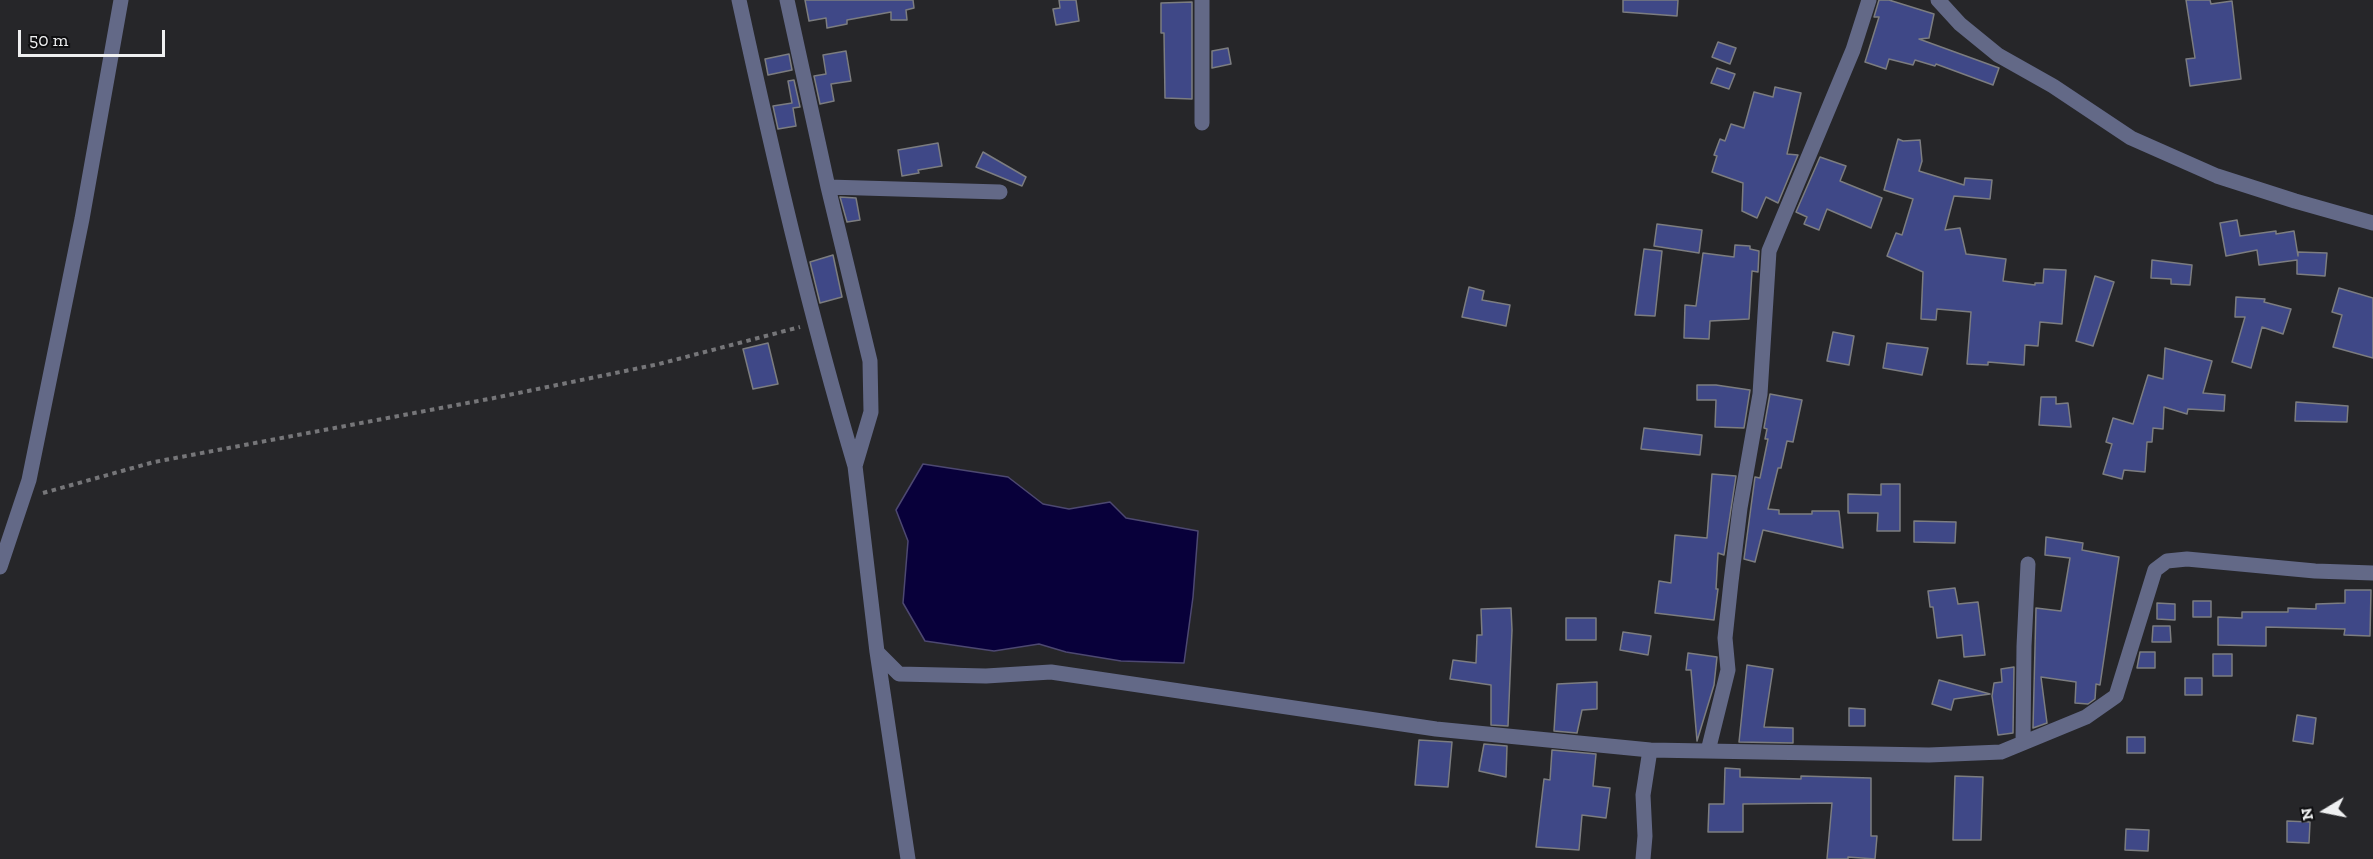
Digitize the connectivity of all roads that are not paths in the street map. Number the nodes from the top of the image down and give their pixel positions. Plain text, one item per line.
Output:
1 (121, 0) edge
2 (739, 0) edge
3 (787, 0) edge
4 (1202, 0) edge
5 (1869, 0) edge
6 (1938, 0) edge
7 (1202, 123) dead end
8 (828, 187) junction
9 (1000, 192) dead end
10 (2373, 223) edge
11 (855, 466) junction
12 (2028, 564) dead end
13 (0, 567) edge
14 (2373, 573) edge
15 (877, 652) junction
16 (2023, 743) junction
17 (1650, 750) junction
18 (1708, 751) junction
19 (908, 859) edge
20 (1643, 859) edge

1 - 13 street
2 - 11 street
3 - 8 street
4 - 7 street
5 - 18 street
6 - 10 street
8 - 9 street
8 - 11 street
11 - 15 street
12 - 16 street
14 - 16 street
15 - 17 street
15 - 19 street
16 - 18 street
17 - 18 street
17 - 20 street

